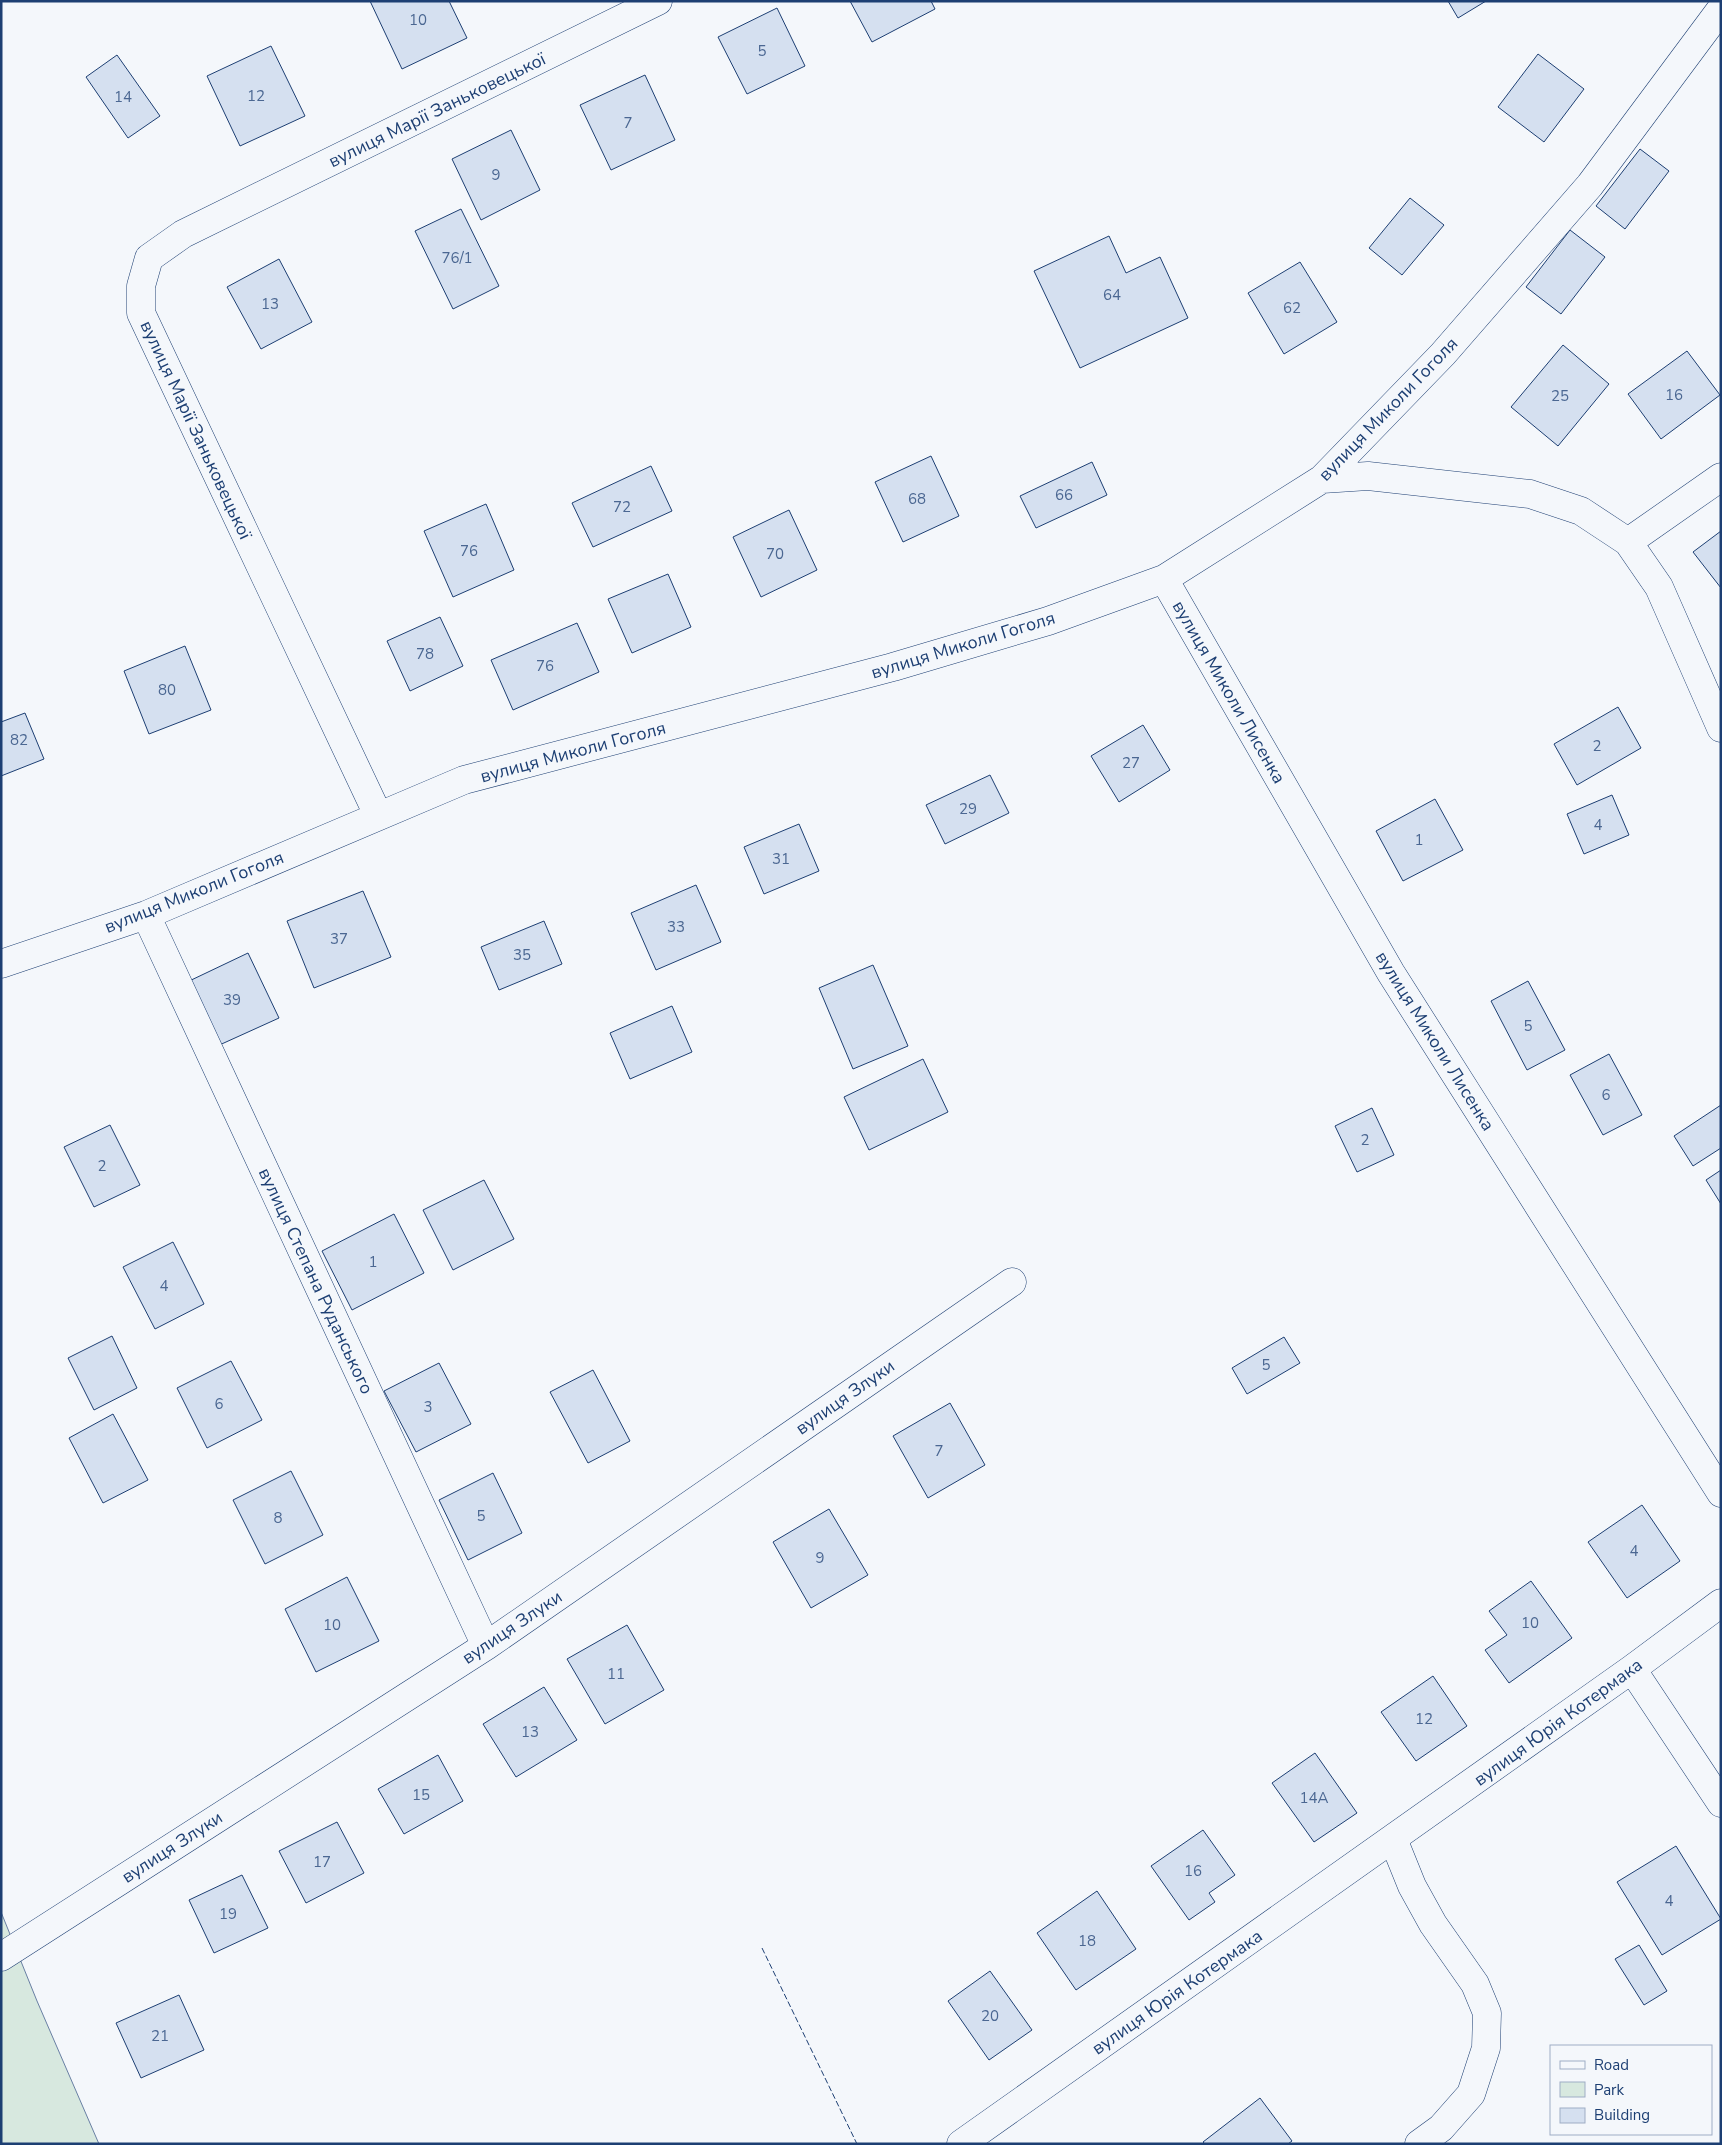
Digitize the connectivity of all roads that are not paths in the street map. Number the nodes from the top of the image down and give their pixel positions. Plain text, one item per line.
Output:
1 (658, 1) edge
2 (1721, 10) edge
3 (1721, 477) edge
4 (1322, 479) junction
5 (1628, 542) junction
6 (1164, 579) junction
7 (1721, 728) edge
8 (378, 815) junction
9 (146, 915) junction
10 (1, 964) edge
11 (1012, 1282) dead end
12 (1721, 1493) edge
13 (1721, 1603) edge
14 (486, 1646) junction
15 (1632, 1669) junction
16 (1721, 1803) edge
17 (1393, 1839) junction
18 (1, 1957) edge
19 (961, 2144) edge
20 (1419, 2144) edge

1 - 8 street, вулиця Марії Заньковецької
2 - 4 street, вулиця Миколи Гоголя
3 - 5 street
4 - 5 street
4 - 6 street, вулиця Миколи Гоголя
5 - 7 street
6 - 8 street, вулиця Миколи Гоголя
6 - 12 street, вулиця Миколи Лисенка
8 - 9 street, вулиця Миколи Гоголя
9 - 10 street, вулиця Миколи Гоголя
9 - 14 street, вулиця Степана Руданського
11 - 14 street, вулиця Злуки
13 - 15 street, вулиця Юрія Котермака
14 - 18 street, вулиця Злуки
15 - 16 street
15 - 17 street, вулиця Юрія Котермака
17 - 19 street, вулиця Юрія Котермака
17 - 20 street

